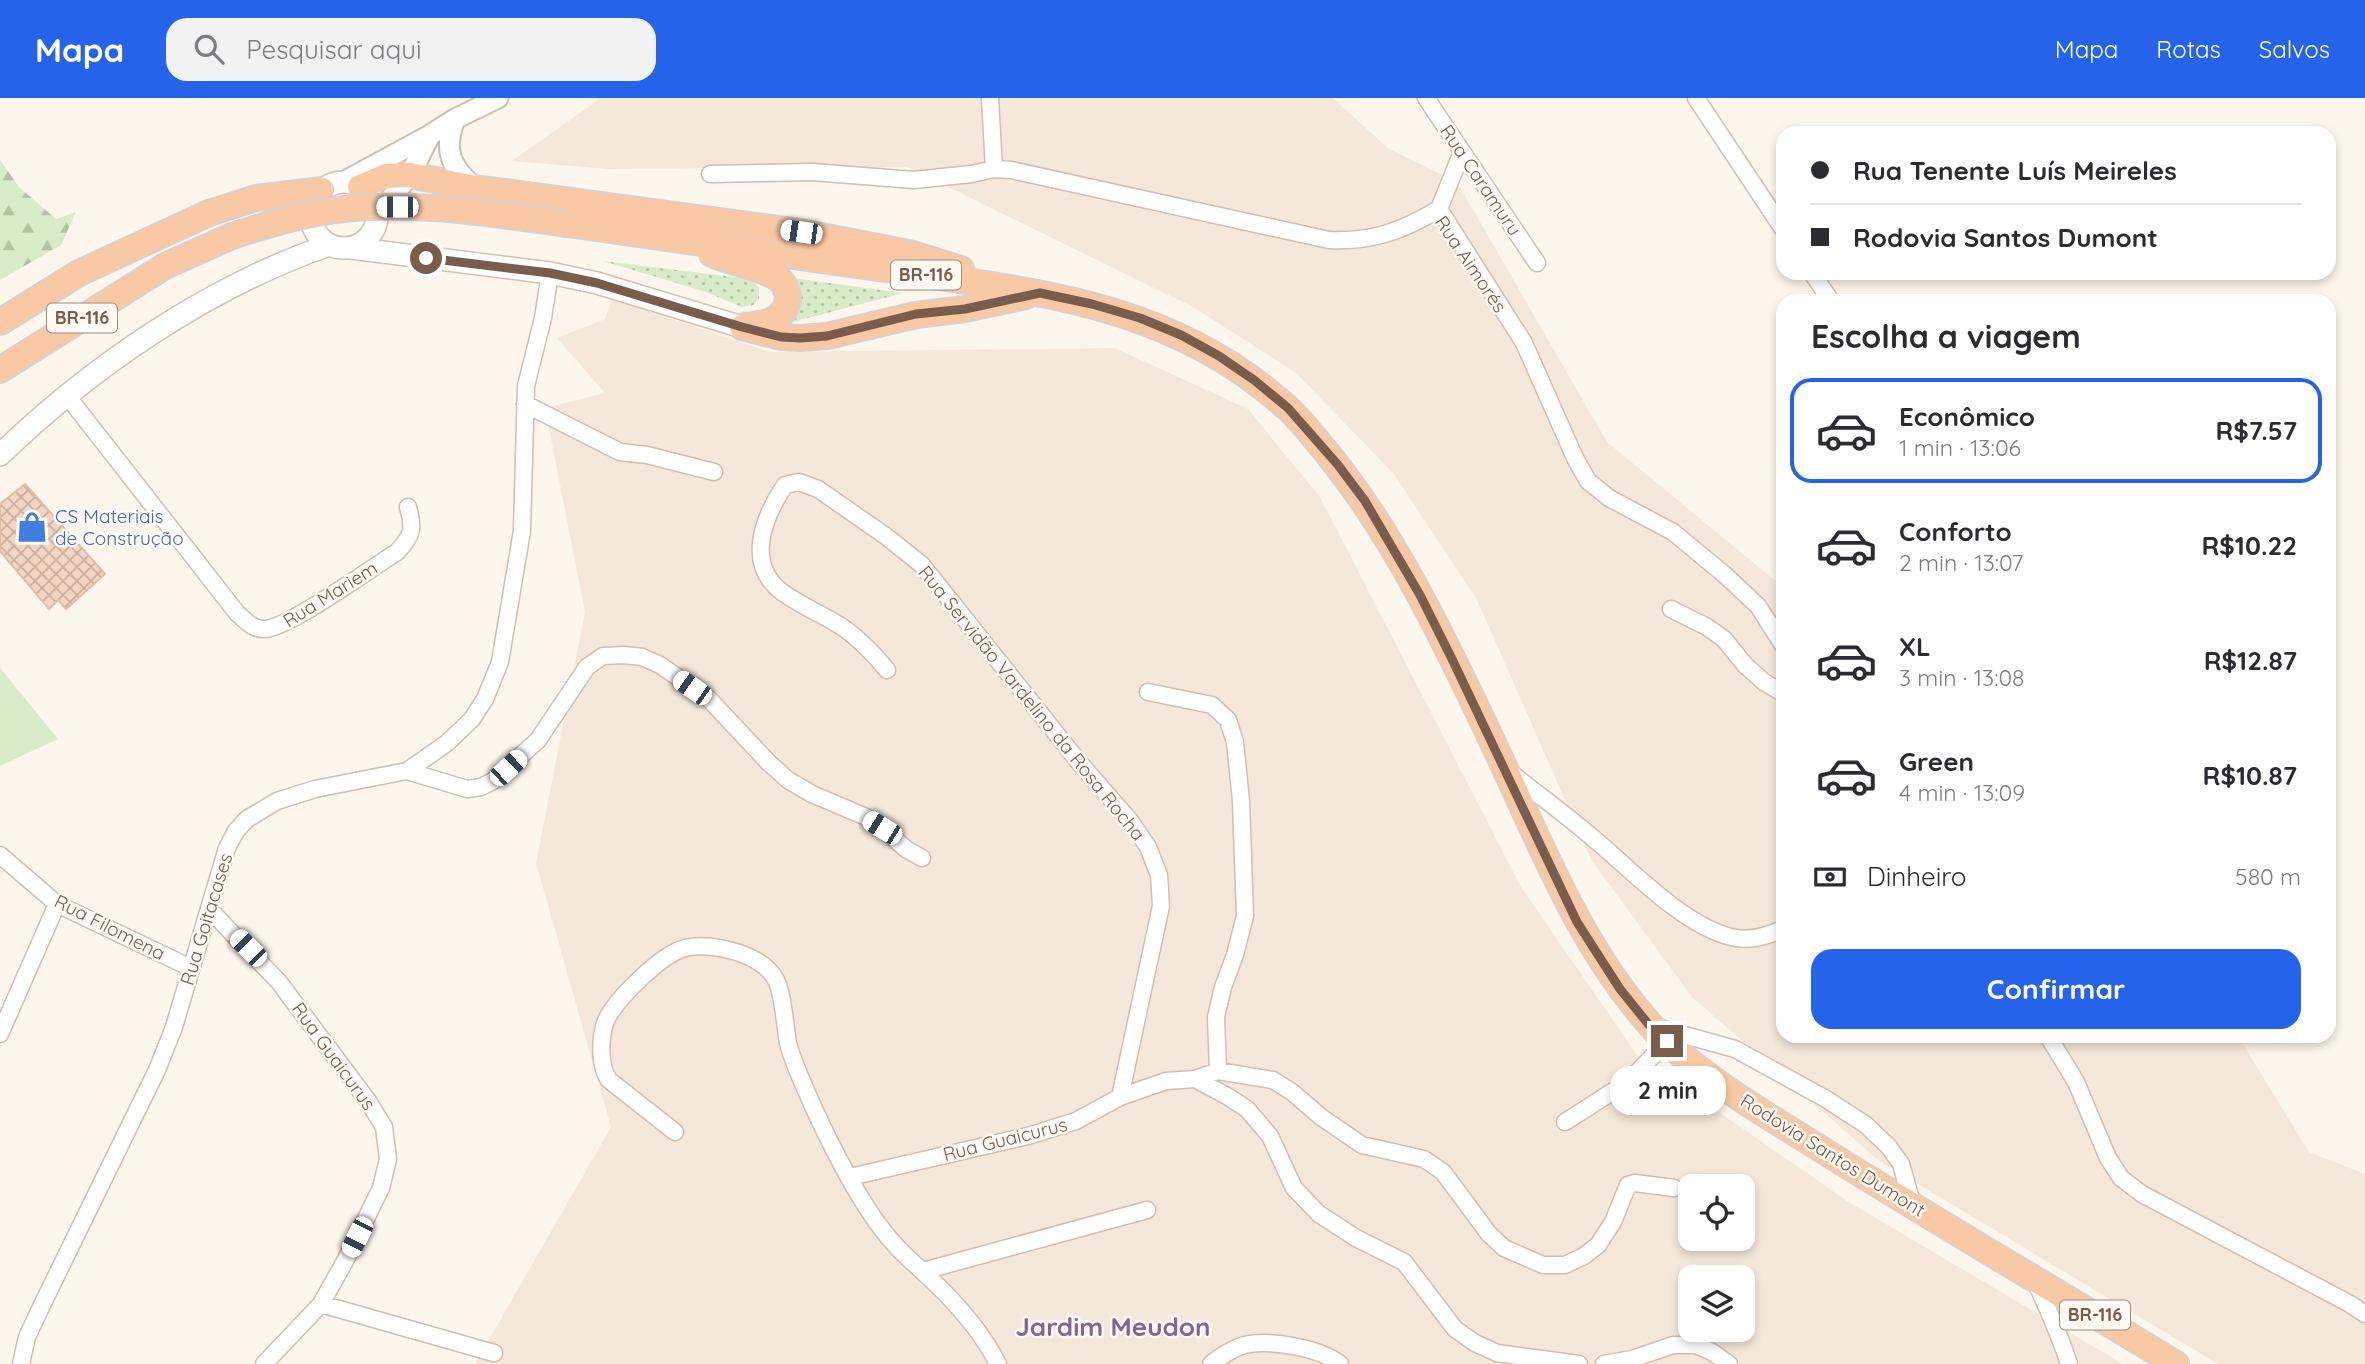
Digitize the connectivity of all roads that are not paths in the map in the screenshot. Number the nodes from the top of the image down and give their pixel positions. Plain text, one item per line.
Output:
1 (498, 98) edge
2 (990, 98) edge
3 (1426, 98) edge
4 (1696, 98) edge
5 (477, 104) edge
6 (455, 119) junction
7 (430, 135) junction
8 (1462, 152) junction
9 (994, 169) junction
10 (710, 174) dead end
11 (410, 175) junction
12 (342, 186) junction
13 (475, 188) junction
14 (1439, 209) junction
15 (1776, 218) edge
16 (373, 226) junction
17 (314, 230) junction
18 (682, 240) junction
19 (329, 246) junction
20 (351, 248) junction
21 (401, 256) junction
22 (284, 261) junction
23 (1537, 263) dead end
24 (550, 273) junction
25 (1040, 293) junction
26 (0, 321) edge
27 (742, 327) junction
28 (0, 370) edge
29 (68, 397) junction
30 (525, 404) junction
31 (0, 455) edge
32 (714, 472) dead end
33 (408, 507) dead end
34 (1671, 610) dead end
35 (1776, 634) edge
36 (887, 670) dead end
37 (1776, 689) edge
38 (1148, 692) dead end
39 (1506, 769) junction
40 (407, 771) junction
41 (922, 858) dead end
42 (1, 860) edge
43 (57, 904) junction
44 (209, 909) junction
45 (1776, 932) edge
46 (191, 968) junction
47 (1658, 1033) junction
48 (0, 1034) edge
49 (2053, 1043) edge
50 (1218, 1071) junction
51 (1195, 1079) junction
52 (1120, 1097) junction
53 (1565, 1122) dead end
54 (675, 1132) dead end
55 (850, 1177) junction
56 (1674, 1188) dead end
57 (1913, 1206) junction
58 (1147, 1210) dead end
59 (923, 1271) junction
60 (2035, 1278) junction
61 (321, 1304) junction
62 (2365, 1314) edge
63 (494, 1353) dead end
64 (21, 1364) edge
65 (264, 1364) edge
66 (998, 1364) edge
67 (1211, 1364) edge
68 (1340, 1364) edge
69 (1579, 1364) edge
70 (1604, 1364) edge
71 (1729, 1364) edge
72 (2069, 1364) edge
73 (2176, 1364) edge

1 - 5 street
2 - 9 street
3 - 8 street, Rua Caramuru
4 - 15 street
5 - 6 street
6 - 7 street
6 - 13 street
7 - 11 street
7 - 12 street
8 - 14 street
8 - 23 street, Rua Caramuru
9 - 10 street, Rua Aimorés
9 - 14 street, Rua Aimorés
11 - 12 highway
11 - 13 highway
11 - 16 street
12 - 16 main road
12 - 17 main road
12 - 26 highway
13 - 25 highway
14 - 35 street, Rua Aimorés
16 - 20 main road
16 - 21 main road
17 - 19 main road
17 - 22 main road
18 - 25 highway, Rodovia Santos Dumont / BR-116
18 - 27 highway
18 - 28 highway, BR-116, bridge
19 - 20 main road
19 - 22 main road
20 - 21 main road
21 - 24 main road
22 - 29 main road
24 - 27 main road
24 - 30 street, Rua Goitacases
25 - 27 highway
25 - 39 highway, Rodovia Santos Dumont / BR-116
29 - 31 main road
29 - 33 street, Rua Mariem
30 - 32 street
30 - 40 street, Rua Goitacases
34 - 37 street
36 - 52 street, Rua Servidão Vardelino da Rosa Rocha
38 - 50 street
39 - 45 street
39 - 47 highway, Rodovia Santos Dumont / BR-116
40 - 41 street
40 - 44 street, Rua Goitacases
42 - 43 street, Rua Filomena
43 - 46 street, Rua Filomena
43 - 48 street
44 - 46 street, Rua Goitacases
44 - 61 street, Rua Guaicurus
46 - 64 street, Rua Goitacases
47 - 53 street
47 - 57 highway, Rodovia Santos Dumont / BR-116
47 - 57 street
49 - 62 street
50 - 51 street, Rua Guaicurus
50 - 56 street
51 - 52 street, Rua Guaicurus
51 - 69 street
52 - 55 street, Rua Guaicurus
54 - 55 street
55 - 59 street
57 - 60 highway, Rodovia Santos Dumont / BR-116
58 - 59 street
59 - 66 street
60 - 72 street
60 - 73 highway, Rodovia Santos Dumont / BR-116
61 - 63 street
61 - 65 street, Rua Guaicurus
67 - 68 street
70 - 71 street

